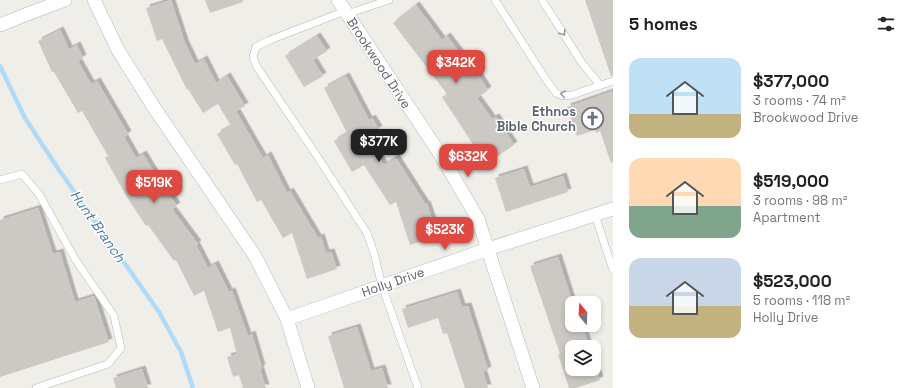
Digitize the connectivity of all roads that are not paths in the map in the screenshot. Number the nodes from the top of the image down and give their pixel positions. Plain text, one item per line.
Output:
1 (65, 0) edge
2 (94, 0) edge
3 (389, 0) edge
4 (495, 0) edge
5 (542, 0) edge
6 (343, 8) edge
7 (0, 25) edge
8 (613, 81) edge
9 (600, 85) junction
10 (0, 180) edge
11 (613, 209) edge
12 (595, 215) junction
13 (488, 249) junction
14 (613, 270) edge
15 (382, 286) junction
16 (287, 319) junction
17 (36, 388) edge
18 (308, 388) edge
19 (418, 388) edge
20 (533, 388) edge

1 - 7 street
2 - 16 street
3 - 6 lane
9 -> 4 lane
5 -> 9 lane
6 - 13 street, Brookwood Drive
6 - 15 lane
8 - 9 lane
10 - 17 lane
11 - 12 street, Holly Drive
12 - 13 street, Holly Drive
12 - 14 lane
13 - 15 street, Holly Drive
13 - 20 street, Brookwood Drive
15 - 16 street, Holly Drive
15 - 19 lane
16 - 18 street

